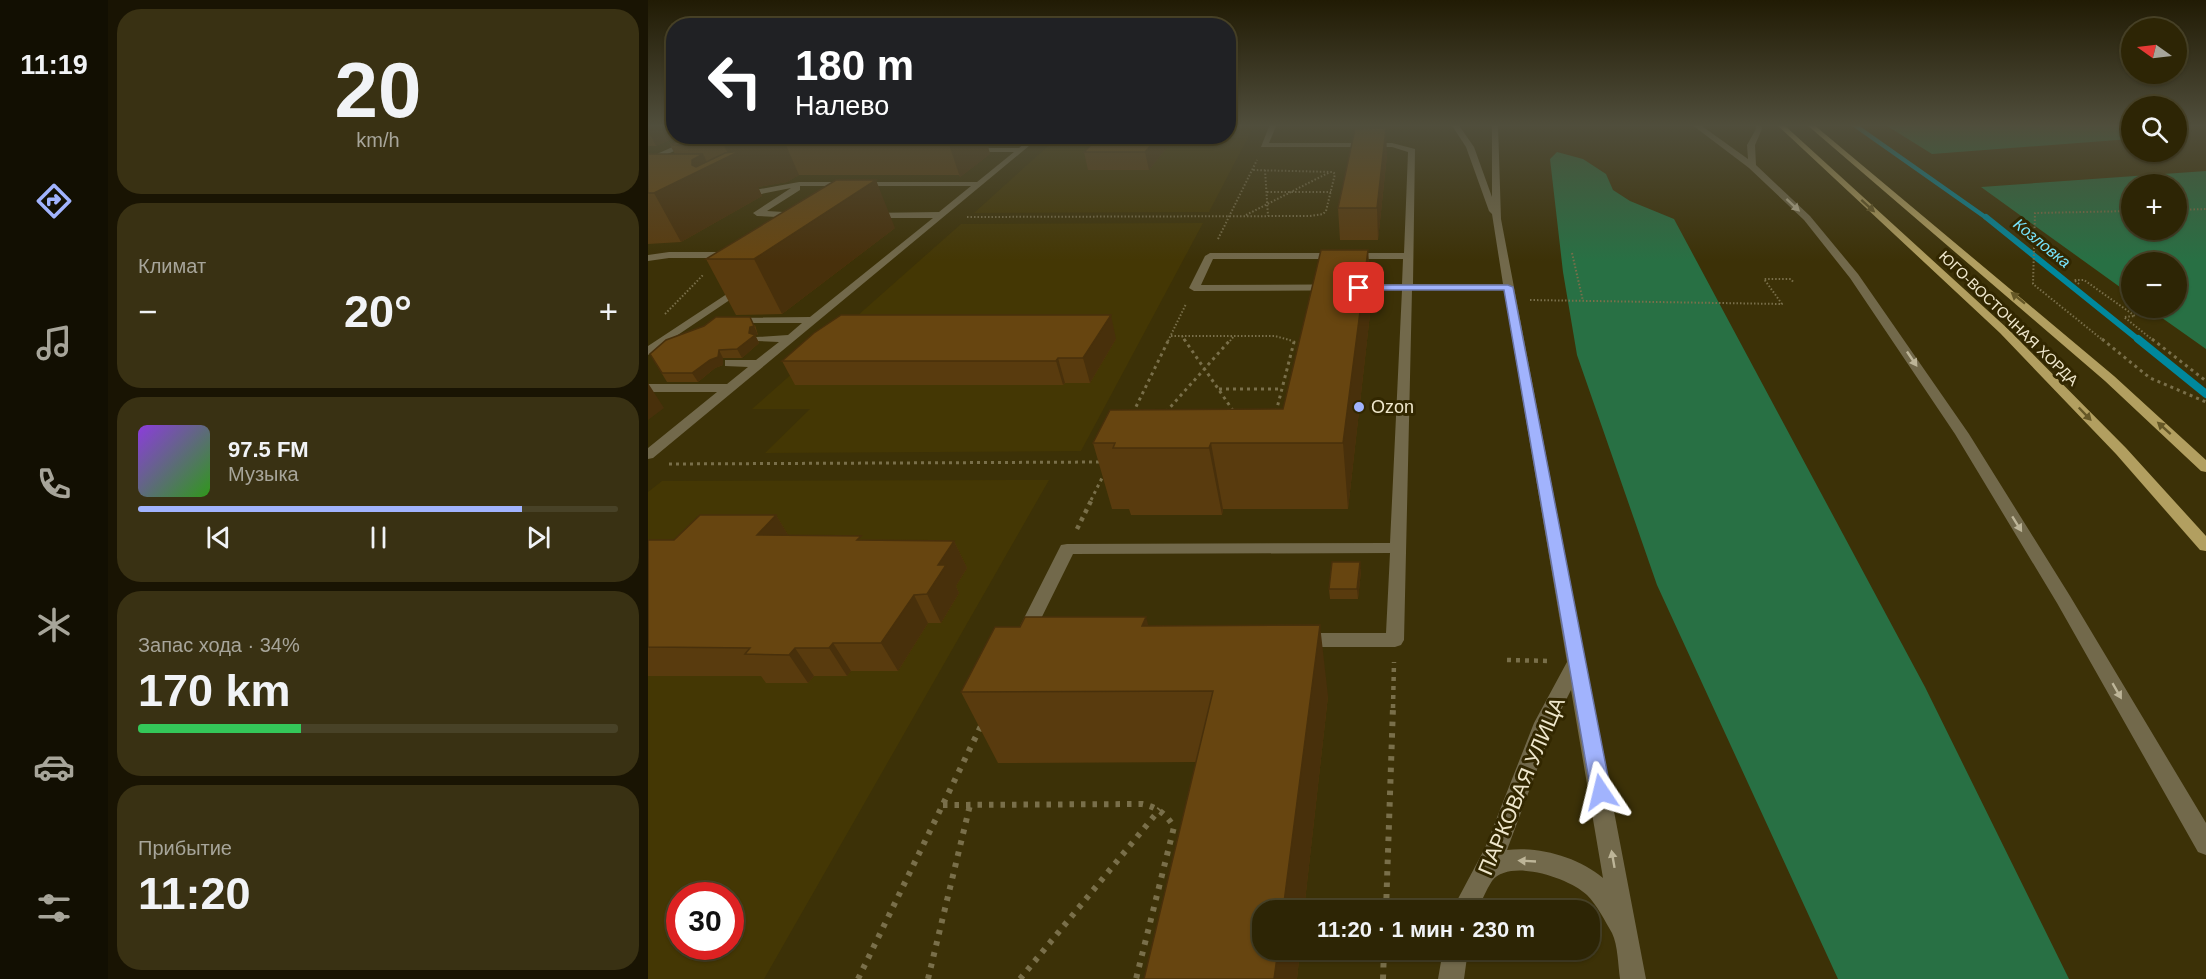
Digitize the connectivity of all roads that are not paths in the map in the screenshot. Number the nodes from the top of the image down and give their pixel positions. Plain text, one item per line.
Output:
1 (995, 170) edge
2 (1411, 170) edge
3 (1479, 170) edge
4 (1496, 170) edge
5 (1756, 170) edge
6 (1829, 170) edge
7 (1861, 170) edge
8 (804, 184) junction
9 (980, 184) junction
10 (736, 195) dead end
11 (746, 195) junction
12 (730, 204) edge
13 (804, 215) edge
14 (862, 215) edge
15 (940, 216) junction
16 (1497, 219) junction
17 (737, 255) edge
18 (1408, 256) junction
19 (648, 258) edge
20 (749, 282) edge
21 (1508, 287) junction
22 (1407, 288) junction
23 (693, 320) junction
24 (813, 320) junction
25 (791, 338) junction
26 (760, 339) dead end
27 (648, 351) edge
28 (729, 363) dead end
29 (759, 364) junction
30 (648, 388) edge
31 (730, 388) junction
32 (648, 455) edge
33 (2206, 468) edge
34 (2206, 546) edge
35 (1398, 548) junction
36 (1290, 640) edge
37 (1045, 641) edge
38 (1577, 661) junction
39 (2206, 844) edge
40 (1484, 872) junction
41 (1469, 900) edge
42 (1629, 945) junction
43 (1454, 960) edge
44 (1451, 979) edge
45 (1634, 979) edge

1 - 9 street
2 - 18 street
3 - 16 street, ПАРКОВАЯ УЛИЦА
4 - 16 street, ПАРКОВАЯ УЛИЦА
5 -> 39 street
6 -> 34 main road, ЮГО-ВОСТОЧНАЯ ХОРДА
33 -> 7 main road, ЮГО-ВОСТОЧНАЯ ХОРДА
8 - 9 street
8 - 11 street
8 - 13 street
9 - 15 street
10 - 11 street
11 - 12 street
14 - 15 street
15 - 24 street
16 - 21 street, ПАРКОВАЯ УЛИЦА
17 - 19 street
18 - 22 street
18 - 22 street
20 - 23 street
21 - 22 street
21 - 38 street, ПАРКОВАЯ УЛИЦА
22 - 35 street
23 - 24 street
23 - 27 street
24 - 25 street
25 - 26 street
25 - 29 street
28 - 29 street
29 - 31 street
30 - 31 street
31 - 32 street
35 - 36 street
35 - 37 street
38 - 40 street, ПАРКОВАЯ УЛИЦА
42 -> 38 street, ПАРКОВАЯ УЛИЦА
40 - 41 street, ПАРКОВАЯ УЛИЦА
42 -> 40 street
42 - 45 street, ПАРКОВАЯ УЛИЦА
43 - 44 street

